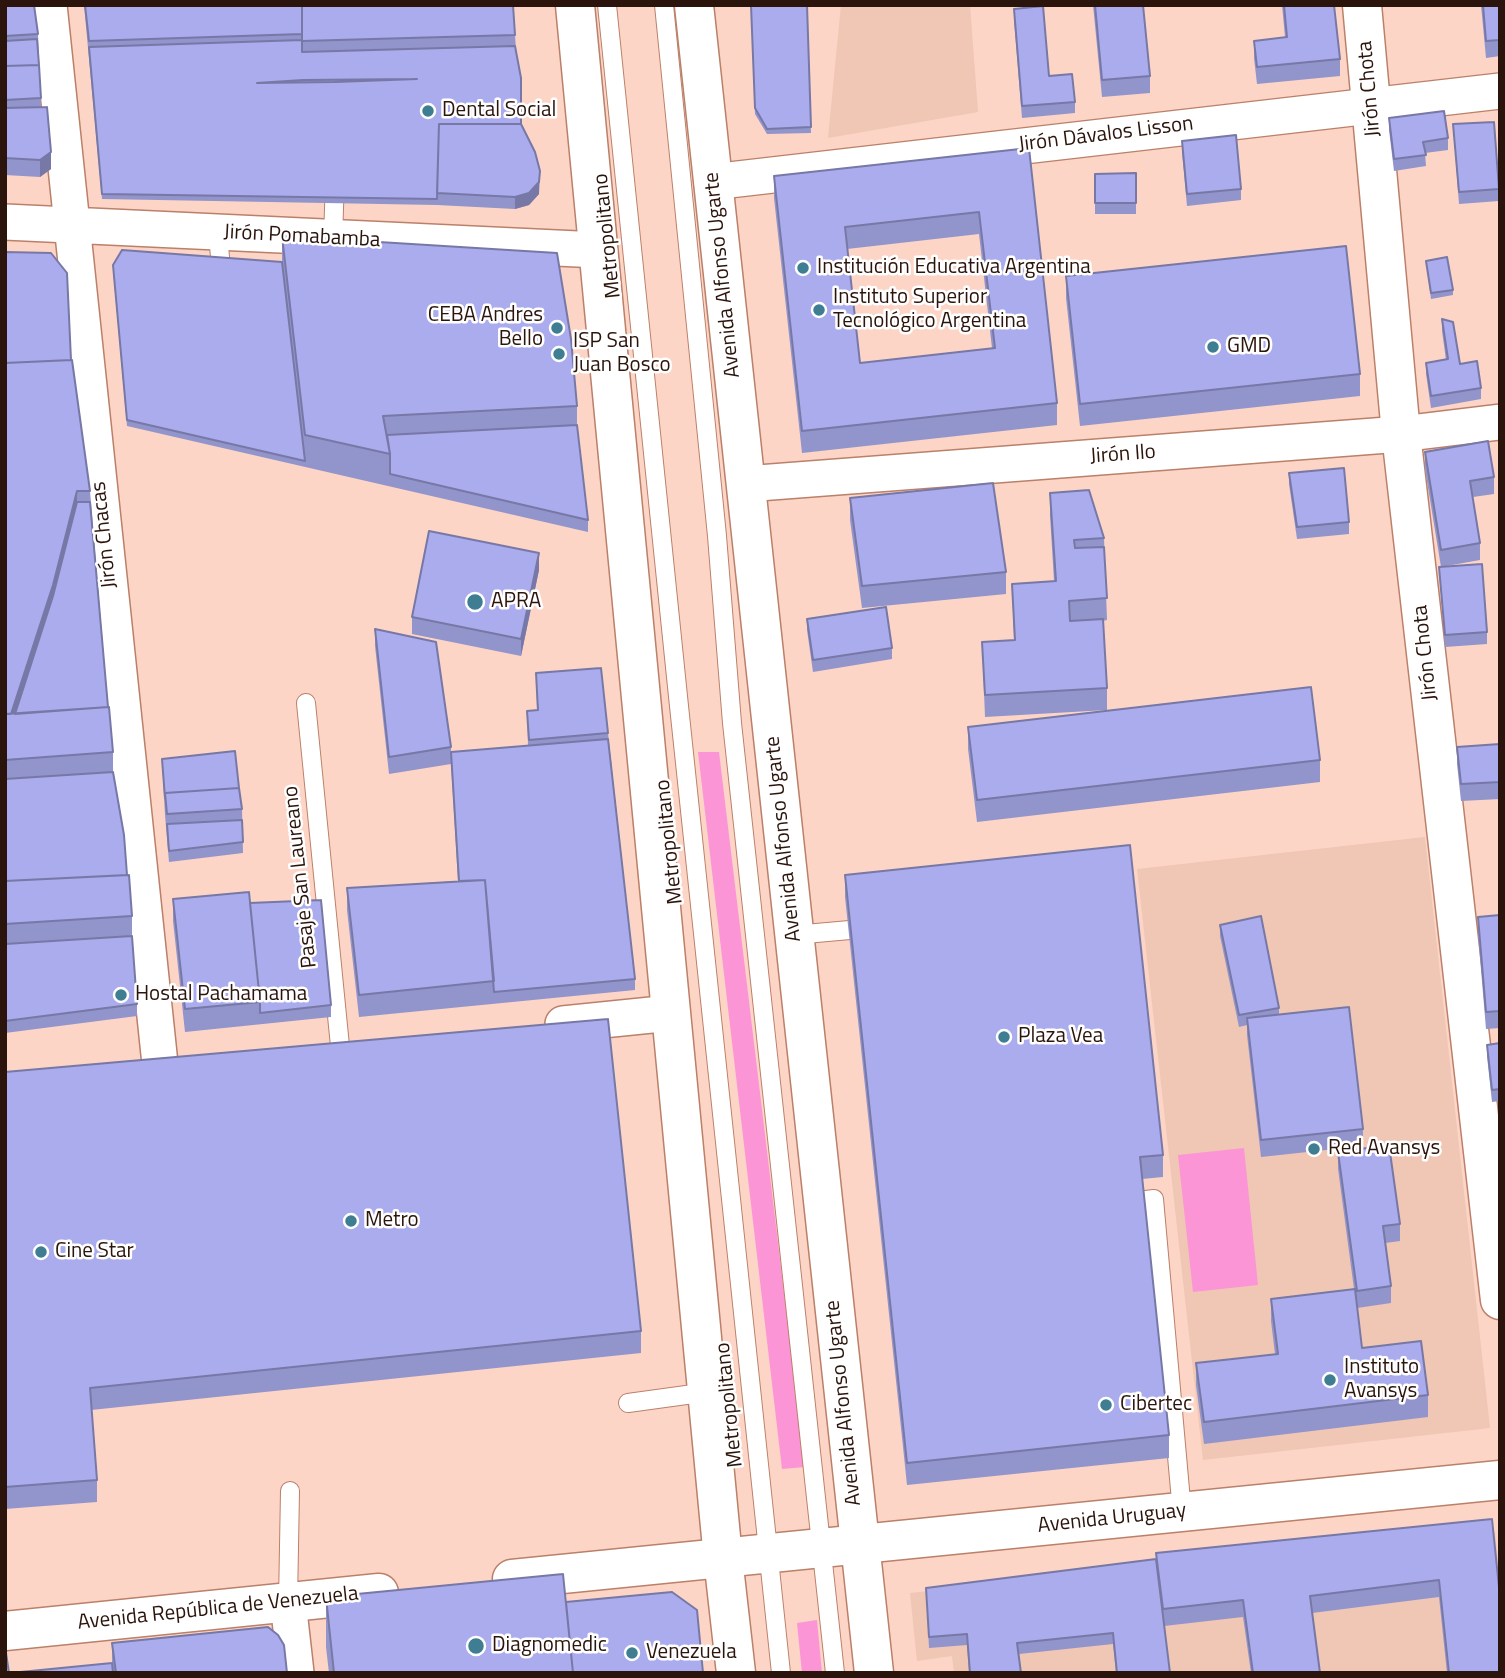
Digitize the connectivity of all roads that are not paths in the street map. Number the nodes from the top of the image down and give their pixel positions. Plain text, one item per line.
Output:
1 (49, 5) edge
2 (575, 5) edge
3 (607, 5) edge
4 (664, 5) edge
5 (694, 5) edge
6 (1362, 5) edge
7 (1500, 91) edge
8 (1371, 104) junction
9 (335, 163) edge
10 (712, 181) junction
11 (5, 222) edge
12 (72, 226) junction
13 (218, 233) junction
14 (333, 239) junction
15 (598, 250) junction
16 (224, 297) edge
17 (1500, 422) edge
18 (1401, 434) junction
19 (746, 484) junction
20 (306, 703) dead end
21 (894, 926) edge
22 (794, 935) junction
23 (671, 1013) junction
24 (533, 1027) edge
25 (340, 1046) edge
26 (160, 1064) edge
27 (1103, 1206) edge
28 (1500, 1300) edge
29 (708, 1392) junction
30 (628, 1403) dead end
31 (1500, 1479) edge
32 (290, 1491) dead end
33 (1182, 1512) junction
34 (860, 1545) junction
35 (821, 1548) junction
36 (768, 1554) junction
37 (723, 1558) junction
38 (480, 1583) edge
39 (411, 1590) edge
40 (288, 1602) junction
41 (5, 1631) edge
42 (296, 1673) edge
43 (736, 1673) edge
44 (781, 1673) edge
45 (835, 1673) edge
46 (874, 1673) edge

1 - 12 street, Jirón Chacas
2 - 15 main road
3 - 36 lane, Metropolitano
4 - 35 lane
5 - 10 main road, Avenida Alfonso Ugarte
6 - 8 main road, Jirón Chota
7 - 8 street, Jirón Dávalos Lisson
8 - 10 street, Jirón Dávalos Lisson
8 - 18 main road, Jirón Chota
9 - 14 lane
10 - 19 main road, Avenida Alfonso Ugarte
11 - 12 street, Jirón Pomabamba
12 - 13 street, Jirón Pomabamba
12 - 26 street, Jirón Chacas
13 - 14 street, Jirón Pomabamba
13 - 16 lane
14 - 15 street, Jirón Pomabamba
15 - 23 main road
17 - 18 street, Jirón Ilo
18 - 19 street, Jirón Ilo
18 - 28 main road, Jirón Chota
19 - 22 main road, Avenida Alfonso Ugarte
20 - 25 lane, Pasaje San Laureano
21 - 22 lane
22 - 34 main road, Avenida Alfonso Ugarte
23 - 24 street
23 - 29 main road
27 - 33 lane
29 - 30 lane
29 - 37 main road
31 - 33 main road, Avenida Uruguay
32 - 40 lane
33 - 34 main road, Avenida Uruguay
34 - 35 main road, Avenida Uruguay
34 - 46 main road, Avenida Alfonso Ugarte
35 - 36 main road, Avenida Uruguay
35 - 45 lane
36 - 37 main road, Avenida Uruguay
36 - 44 lane, Metropolitano
37 - 38 main road
37 - 43 main road
39 - 40 main road, Avenida República de Venezuela
40 - 41 main road, Avenida República de Venezuela
40 - 42 street

